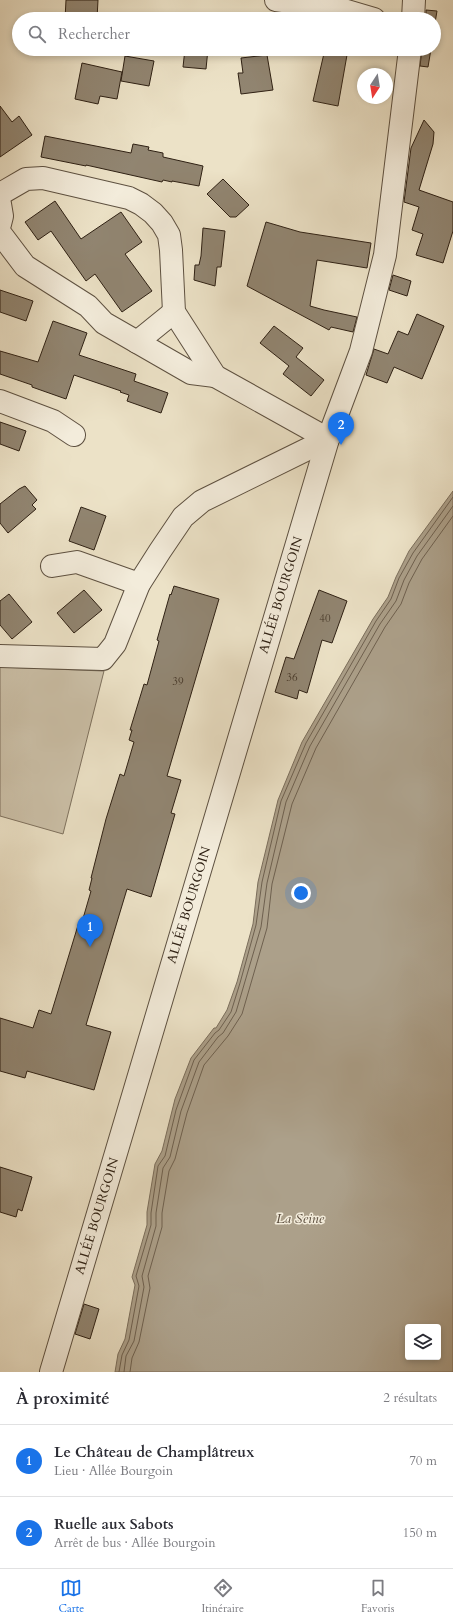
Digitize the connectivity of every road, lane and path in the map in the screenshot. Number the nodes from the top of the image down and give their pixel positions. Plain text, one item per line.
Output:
1 (276, 0) edge
2 (414, 0) edge
3 (350, 12) edge
4 (413, 12) edge
5 (409, 56) edge
6 (0, 194) edge
7 (0, 204) edge
8 (0, 224) edge
9 (0, 233) edge
10 (174, 312) junction
11 (137, 342) junction
12 (214, 376) junction
13 (0, 401) edge
14 (74, 435) dead end
15 (328, 439) junction
16 (52, 566) dead end
17 (139, 584) junction
18 (0, 656) edge
19 (50, 1372) edge

1 - 3 street
2 - 4 street
5 - 15 street, ALLÉE BOURGOIN
6 - 10 street
7 - 8 street
9 - 11 street
10 - 11 street
10 - 12 street
11 - 12 street
12 - 15 street
13 - 14 street
15 - 17 street
15 - 19 street, ALLÉE BOURGOIN
16 - 17 street
17 - 18 street

